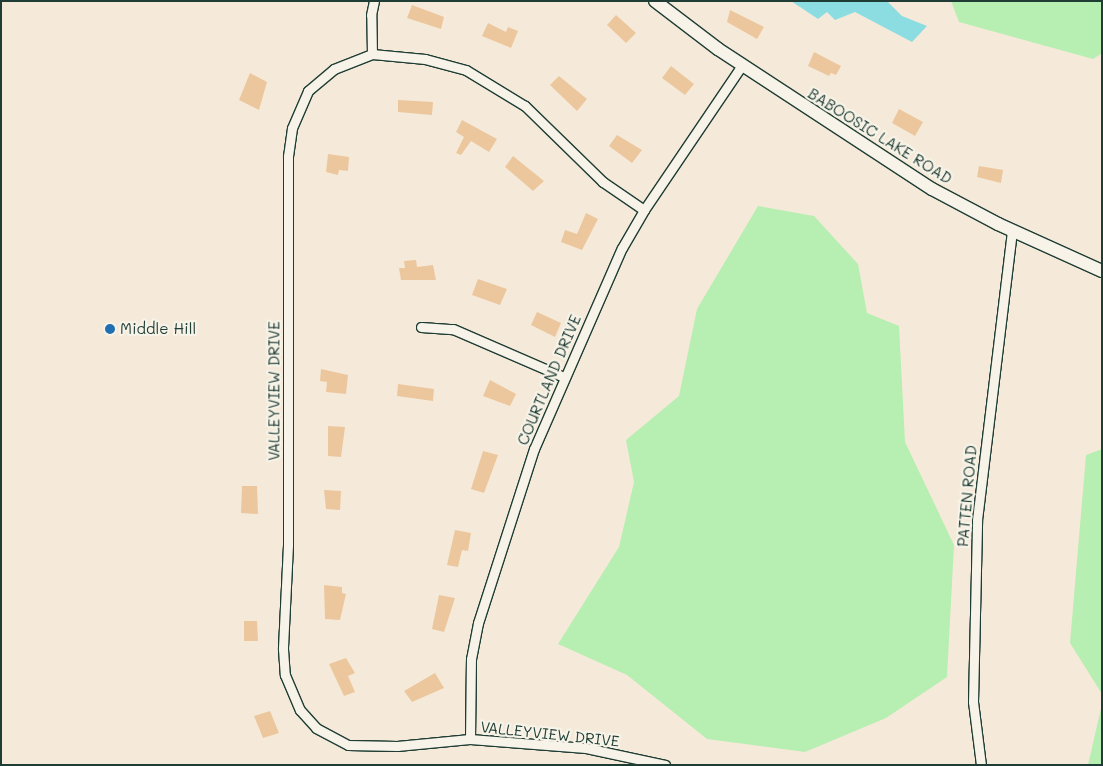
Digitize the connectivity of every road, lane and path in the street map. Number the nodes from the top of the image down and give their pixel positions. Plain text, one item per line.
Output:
1 (374, 1) edge
2 (655, 1) edge
3 (372, 54) junction
4 (742, 65) junction
5 (644, 210) junction
6 (1012, 231) junction
7 (1102, 271) edge
8 (421, 326) dead end
9 (564, 377) junction
10 (470, 739) junction
11 (665, 765) edge
12 (981, 765) edge

1 - 3 street
2 - 4 street, BABOOSIC LAKE ROAD
3 - 5 street, VALLEYVIEW DRIVE
3 - 10 street, VALLEYVIEW DRIVE
4 - 5 street, COURTLAND DRIVE
4 - 6 street, BABOOSIC LAKE ROAD
5 - 9 street, COURTLAND DRIVE
6 - 7 street, BABOOSIC LAKE ROAD
6 - 12 street, PATTEN ROAD
8 - 9 street
9 - 10 street, COURTLAND DRIVE
10 - 11 street, VALLEYVIEW DRIVE

